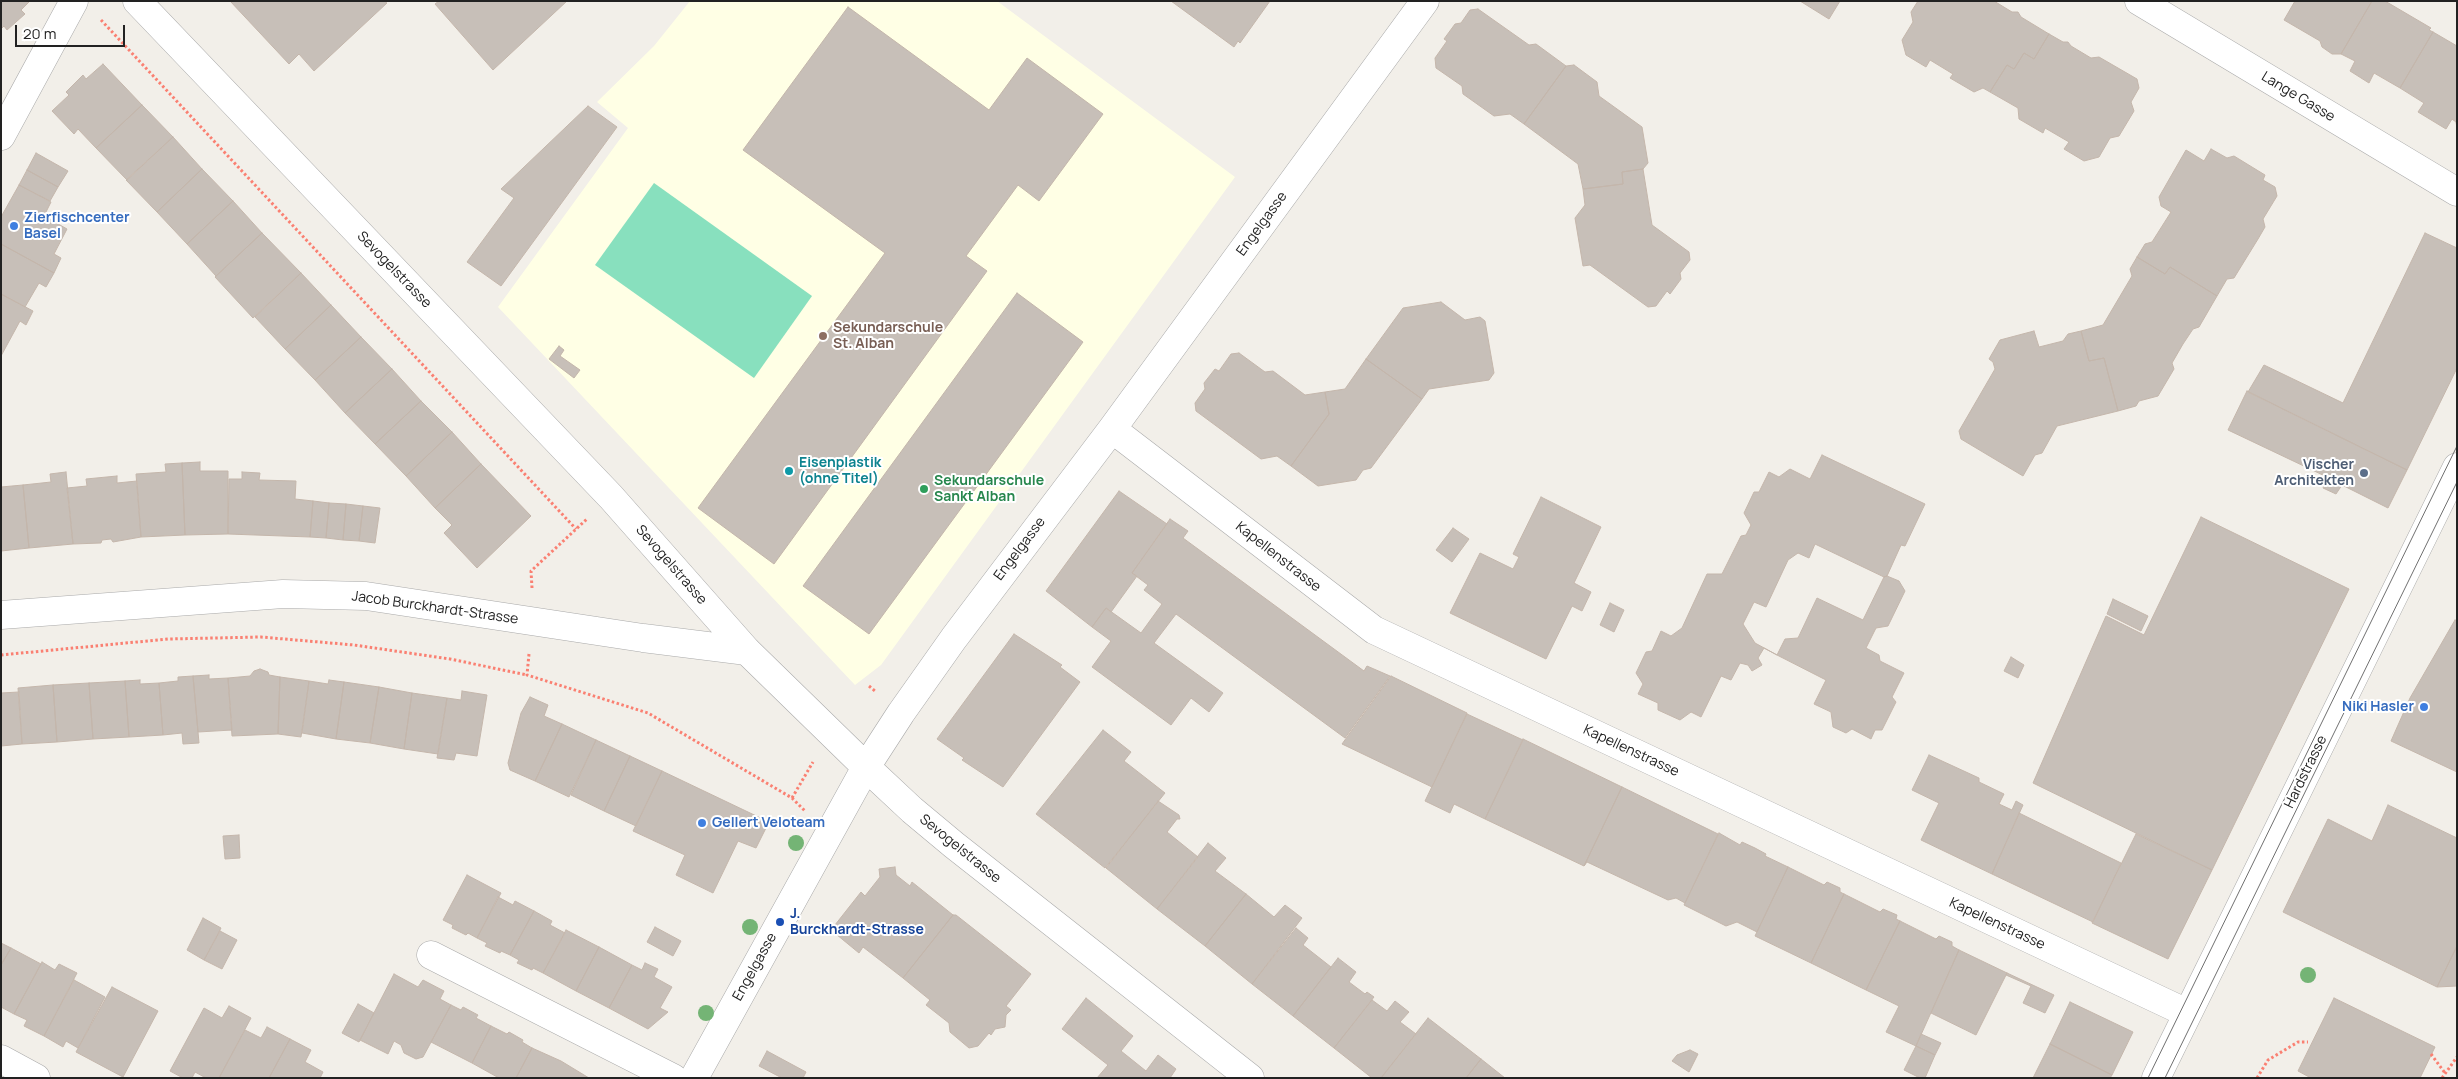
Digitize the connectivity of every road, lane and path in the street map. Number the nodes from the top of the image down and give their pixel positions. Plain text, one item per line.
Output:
1 (1425, 1) edge
2 (2138, 1) edge
3 (138, 2) edge
4 (84, 7) edge
5 (1, 136) edge
6 (2457, 192) edge
7 (1112, 429) junction
8 (2457, 467) edge
9 (576, 529) dead end
10 (1, 615) edge
11 (747, 650) junction
12 (1, 655) edge
13 (527, 675) dead end
14 (866, 767) junction
15 (431, 955) dead end
16 (2187, 1013) junction
17 (2308, 1042) dead end
18 (2431, 1054) dead end
19 (2457, 1057) edge
20 (1, 1059) edge
21 (2445, 1073) junction
22 (36, 1078) edge
23 (673, 1078) edge
24 (694, 1078) edge
25 (1250, 1078) edge
26 (2156, 1078) edge
27 (2257, 1078) edge
28 (2442, 1078) edge

1 - 7 street, Engelgasse
2 - 6 street, Lange Gasse
3 - 11 street, Sevogelstrasse
4 - 5 street
4 - 9 path
7 - 14 street, Engelgasse
7 - 16 street, Kapellenstrasse
8 - 16 street, Hardstrasse
10 - 11 street, Jacob Burckhardt-Strasse
11 - 14 street, Sevogelstrasse
12 - 13 path
14 - 24 street, Engelgasse
14 - 25 street, Sevogelstrasse
15 - 23 street
16 - 26 street, Hardstrasse
17 - 27 path
18 - 21 path
19 - 21 path
20 - 22 street
21 - 28 path

